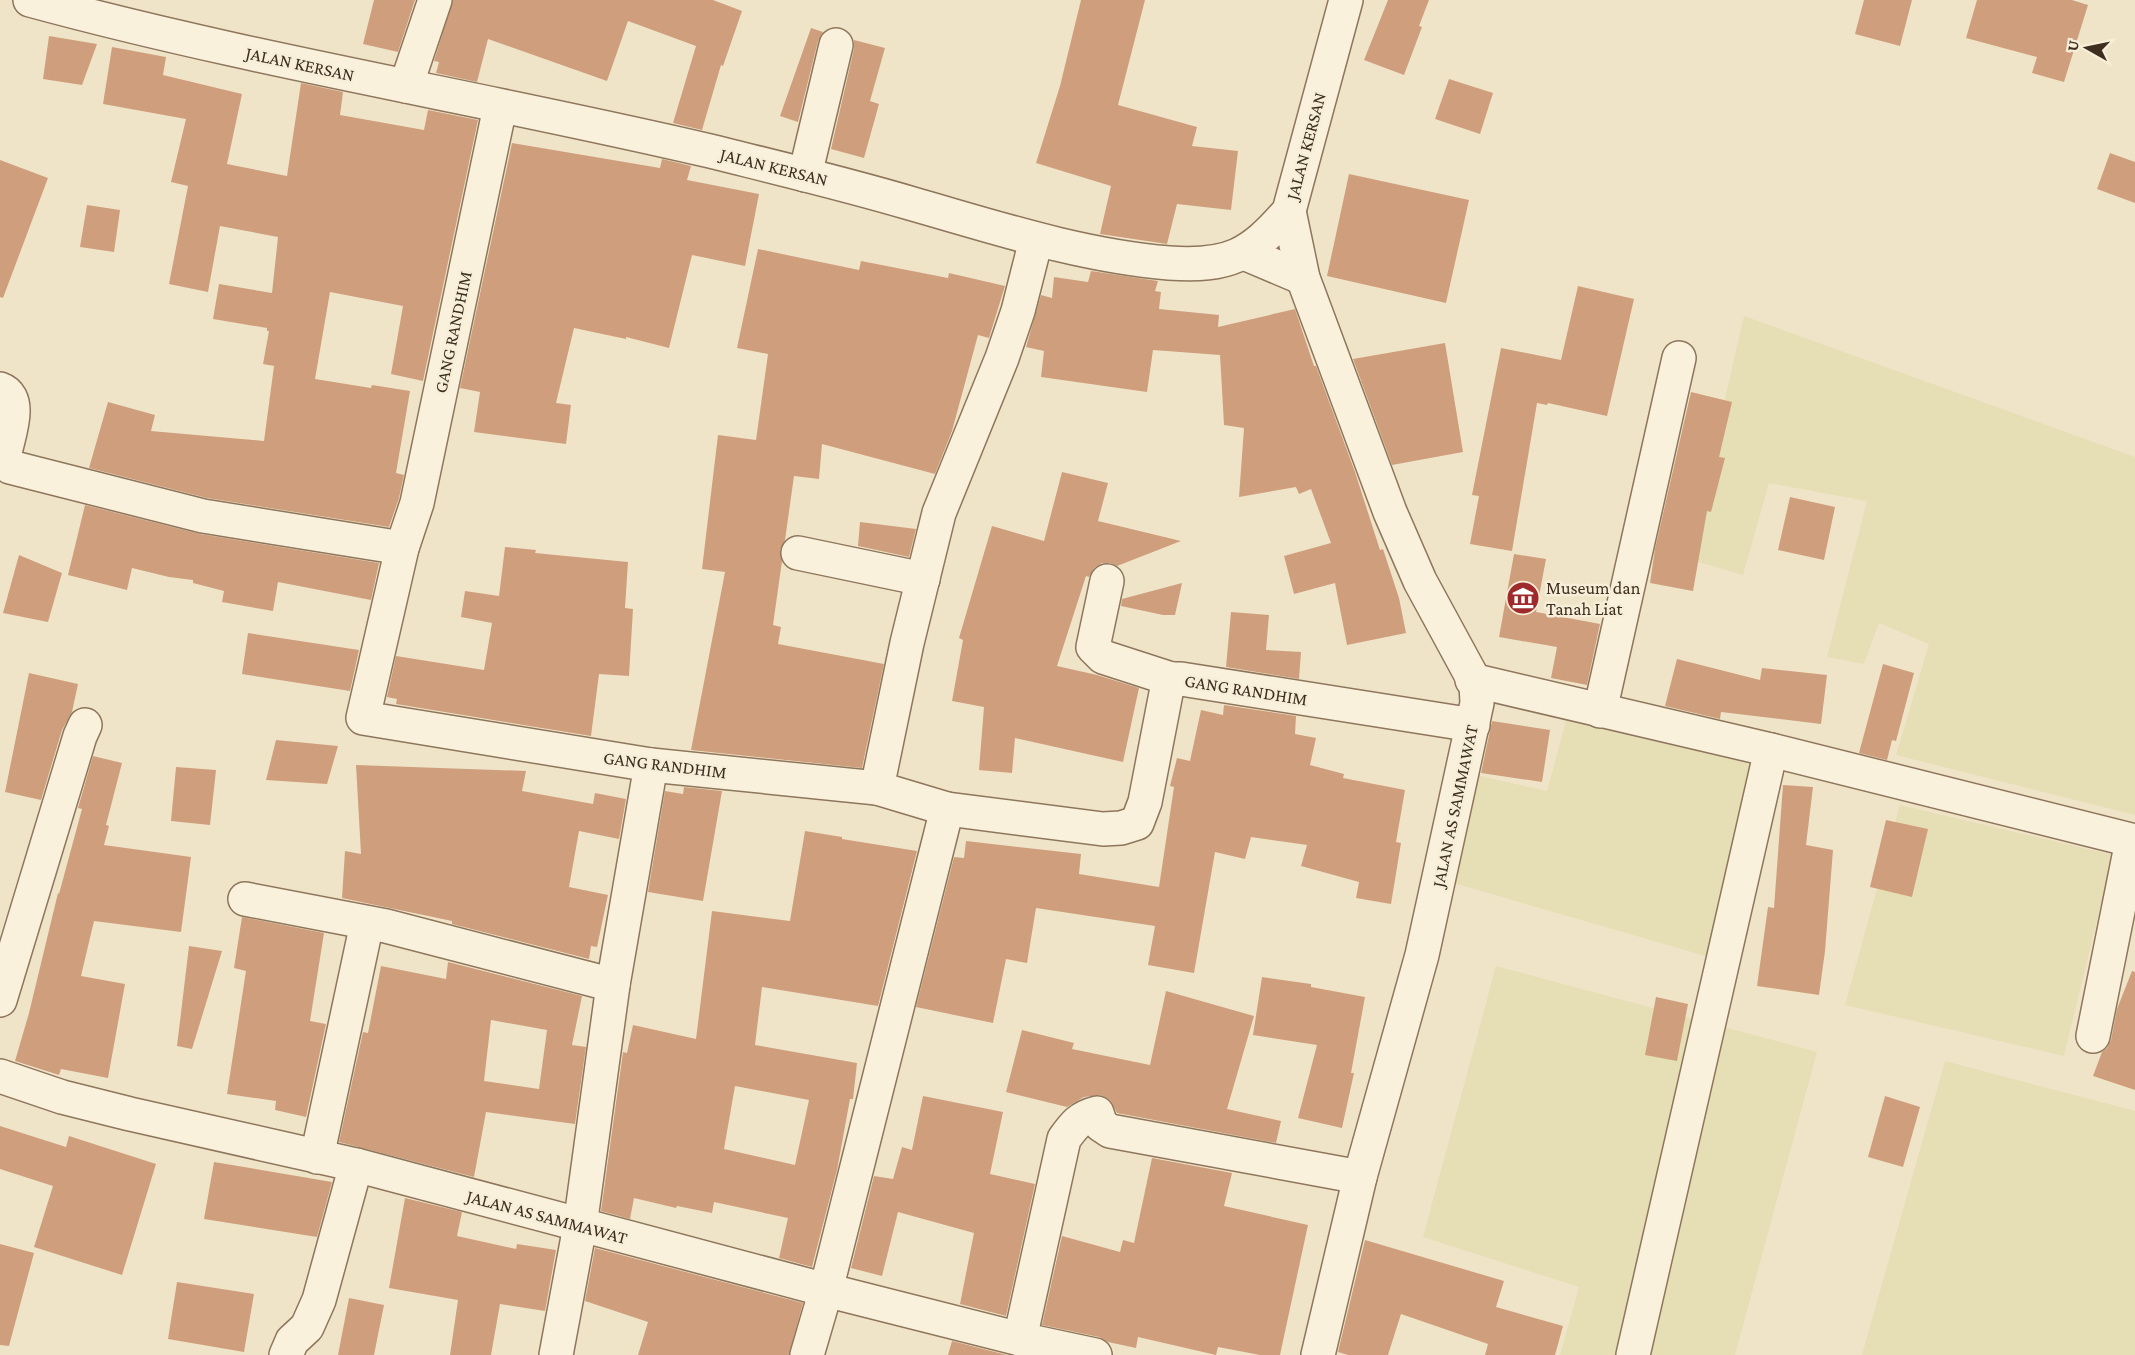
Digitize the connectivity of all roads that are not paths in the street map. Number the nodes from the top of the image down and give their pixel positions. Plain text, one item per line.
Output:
1 (30, 0) edge
2 (435, 0) edge
3 (1346, 0) edge
4 (836, 45) dead end
5 (406, 86) junction
6 (500, 107) junction
7 (805, 175) junction
8 (1288, 211) junction
9 (1036, 240) junction
10 (1244, 253) junction
11 (1303, 278) junction
12 (1679, 358) dead end
13 (0, 389) edge
14 (402, 548) junction
15 (798, 554) dead end
16 (923, 579) junction
17 (1107, 581) dead end
18 (1171, 679) junction
19 (1472, 680) junction
20 (1600, 711) junction
21 (85, 725) dead end
22 (1473, 725) junction
23 (1771, 750) junction
24 (651, 765) junction
25 (877, 788) junction
26 (947, 808) junction
27 (2134, 841) edge
28 (245, 899) dead end
29 (367, 923) junction
30 (614, 985) junction
31 (0, 1000) edge
32 (2093, 1036) dead end
33 (0, 1076) edge
34 (317, 1156) junction
35 (356, 1165) junction
36 (1360, 1177) junction
37 (580, 1226) junction
38 (826, 1290) junction
39 (1020, 1339) junction
40 (286, 1355) edge
41 (556, 1355) edge
42 (807, 1355) edge
43 (1095, 1355) edge
44 (1318, 1355) edge
45 (1632, 1355) edge

1 - 5 street, JALAN KERSAN
2 - 5 street
3 - 8 street, JALAN KERSAN
4 - 7 street
5 - 6 street, JALAN KERSAN
6 - 7 street, JALAN KERSAN
6 - 14 street, GANG RANDHIM
7 - 9 street, JALAN KERSAN
8 - 10 street, JALAN KERSAN
8 - 11 street, JALAN AS SAMMAWAT
9 - 10 street, JALAN KERSAN
9 - 16 street
10 - 11 street
11 - 19 street, JALAN AS SAMMAWAT
12 - 20 street
13 - 14 street
14 - 24 street, GANG RANDHIM
15 - 16 street
16 - 25 street
17 - 18 street
18 - 22 street, GANG RANDHIM
18 - 26 street, GANG RANDHIM
19 - 20 street
19 - 22 street, JALAN AS SAMMAWAT
20 - 23 street
21 - 31 street
22 - 36 street, JALAN AS SAMMAWAT
23 - 27 street
23 - 45 street
24 - 25 street, GANG RANDHIM
24 - 30 street
25 - 26 street, GANG RANDHIM
26 - 38 street
27 - 32 street
28 - 29 street
29 - 30 street
29 - 34 street
30 - 37 street
33 - 34 street, JALAN AS SAMMAWAT
34 - 35 street, JALAN AS SAMMAWAT
35 - 37 street, JALAN AS SAMMAWAT
35 - 40 street
36 - 39 street
36 - 44 street, JALAN AS SAMMAWAT
37 - 38 street, JALAN AS SAMMAWAT
37 - 41 street
38 - 39 street, JALAN AS SAMMAWAT
38 - 42 street
39 - 43 street, JALAN AS SAMMAWAT

